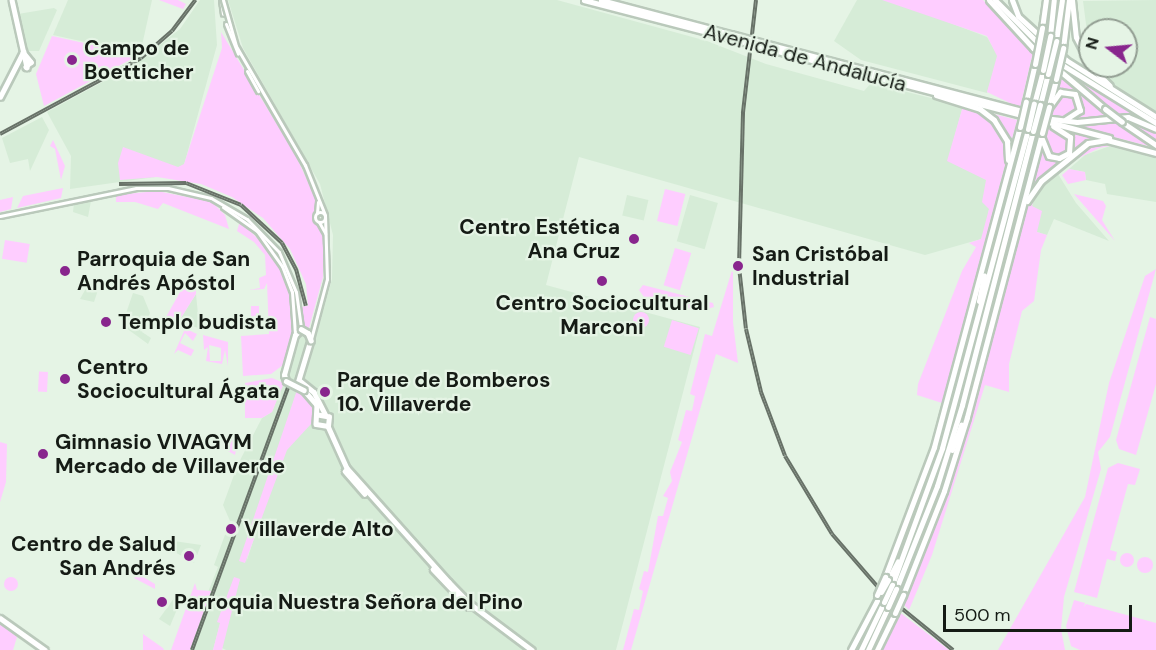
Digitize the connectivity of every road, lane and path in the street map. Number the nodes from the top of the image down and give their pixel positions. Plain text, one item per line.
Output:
1 (12, 0) edge
2 (222, 0) edge
3 (584, 0) edge
4 (601, 0) edge
5 (989, 0) edge
6 (995, 0) edge
7 (1012, 0) edge
8 (1045, 0) edge
9 (1054, 0) edge
10 (1062, 0) edge
11 (1071, 0) edge
12 (730, 36) junction
13 (1078, 41) edge
14 (23, 52) junction
15 (23, 65) junction
16 (1103, 78) edge
17 (936, 95) dead end
18 (0, 97) edge
19 (1125, 98) junction
20 (1037, 104) junction
21 (1049, 107) junction
22 (1027, 114) junction
23 (1156, 117) edge
24 (1156, 123) edge
25 (1051, 125) dead end
26 (1156, 129) edge
27 (1030, 130) junction
28 (1042, 133) junction
29 (1156, 145) edge
30 (1156, 152) edge
31 (316, 213) junction
32 (325, 215) junction
33 (0, 216) edge
34 (319, 222) junction
35 (990, 236) junction
36 (296, 307) junction
37 (303, 330) junction
38 (295, 335) junction
39 (988, 338) junction
40 (311, 340) junction
41 (970, 348) junction
42 (299, 380) junction
43 (293, 384) junction
44 (306, 388) junction
45 (974, 393) junction
46 (325, 414) junction
47 (318, 415) junction
48 (327, 427) junction
49 (922, 527) junction
50 (890, 583) junction
51 (886, 605) junction
52 (0, 618) edge
53 (45, 650) edge
54 (527, 650) edge
55 (532, 650) edge
56 (851, 650) edge
57 (861, 650) edge
58 (868, 650) edge
59 (877, 650) edge

1 - 14 main road
2 - 31 street, bridge
2 - 32 street, bridge
3 - 12 main road, Avenida de Andalucía
4 - 12 main road, Avenida de Andalucía
5 - 29 highway, bridge
6 - 24 highway
7 - 19 highway
8 - 35 highway, bridge
9 - 20 highway, bridge
10 - 20 highway, bridge
11 - 13 highway
11 - 21 highway, bridge
12 - 22 main road, Avenida de Andalucía, bridge
14 - 15 main road
14 - 15 main road
15 - 18 main road
16 - 19 highway
17 - 35 highway
19 - 23 highway
20 - 27 highway, bridge
21 - 22 highway
21 - 28 highway, bridge
22 - 26 highway
22 - 30 highway
25 - 28 highway
27 - 41 highway
27 - 49 highway
28 - 39 highway
30 - 39 highway
31 - 32 street, bridge
31 - 34 street, bridge
32 - 34 street, bridge
32 - 40 street, bridge
33 - 36 street
34 - 37 street, bridge
35 - 41 highway
35 - 50 highway
36 - 37 street
36 - 38 street
37 - 38 main road
37 - 40 main road, bridge
38 - 43 main road
39 - 45 highway
40 - 42 main road
41 - 50 highway
42 - 43 main road, bridge
42 - 44 main road
43 - 44 main road, bridge
44 - 46 main road
44 - 47 main road
45 - 49 highway
45 - 59 highway, bridge
46 - 47 main road
46 - 48 main road
47 - 48 main road
48 - 54 main road
48 - 55 main road
49 - 50 highway
50 - 51 highway, bridge
50 - 56 highway, bridge
51 - 57 highway
51 - 58 highway
52 - 53 main road

